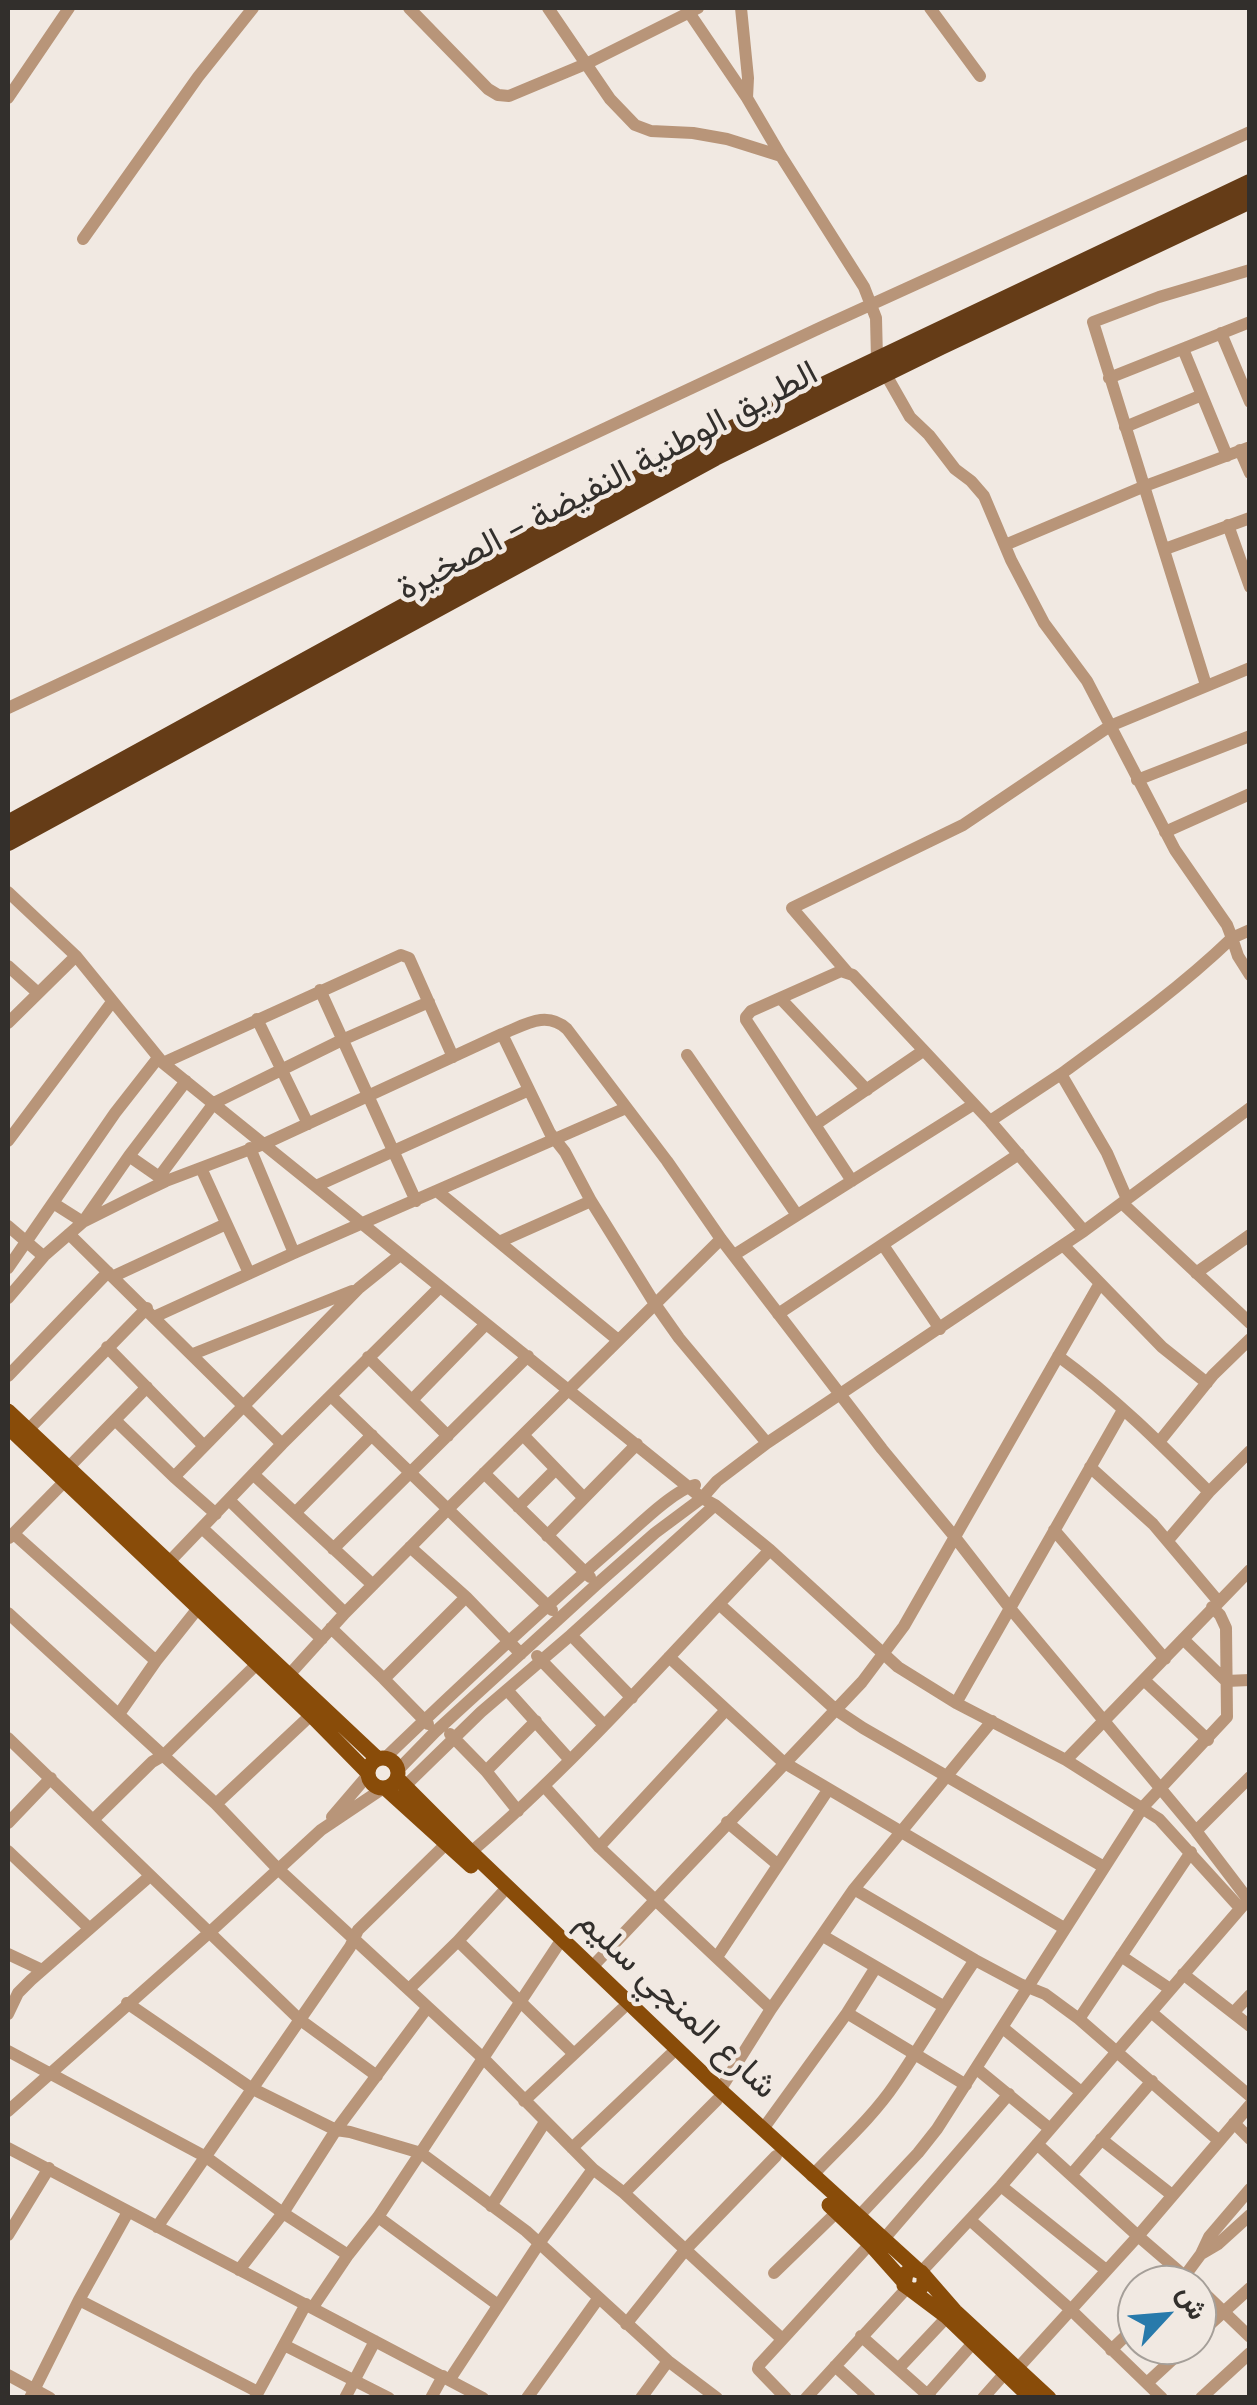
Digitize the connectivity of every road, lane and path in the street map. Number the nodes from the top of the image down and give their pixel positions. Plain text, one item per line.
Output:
1 (69, 8) edge
2 (253, 8) edge
3 (408, 8) edge
4 (548, 8) edge
5 (741, 8) edge
6 (930, 8) edge
7 (691, 9) edge
8 (588, 64) junction
9 (980, 76) dead end
10 (8, 98) edge
11 (747, 98) junction
12 (1250, 132) edge
13 (780, 156) junction
14 (1250, 183) edge
15 (1250, 200) edge
16 (1162, 233) junction
17 (83, 239) dead end
18 (1250, 270) edge
19 (872, 304) junction
20 (1250, 322) edge
21 (1221, 334) junction
22 (1183, 349) junction
23 (881, 366) junction
24 (1109, 378) junction
25 (1202, 395) junction
26 (1250, 402) edge
27 (1124, 426) junction
28 (1239, 451) edge
29 (1250, 474) edge
30 (1145, 486) junction
31 (1250, 518) edge
32 (1228, 525) junction
33 (1005, 546) junction
34 (1244, 548) edge
35 (1165, 549) junction
36 (1250, 587) edge
37 (1250, 668) edge
38 (1206, 685) junction
39 (8, 708) edge
40 (1110, 726) junction
41 (1250, 736) edge
42 (1137, 780) junction
43 (1250, 794) edge
44 (8, 824) edge
45 (1165, 832) junction
46 (8, 842) edge
47 (8, 892) edge
48 (1250, 930) edge
49 (1232, 938) junction
50 (76, 956) junction
51 (8, 966) edge
52 (847, 972) junction
53 (1250, 976) edge
54 (320, 990) junction
55 (38, 993) junction
56 (780, 998) junction
57 (112, 1002) junction
58 (428, 1002) junction
59 (257, 1019) junction
60 (8, 1022) edge
61 (502, 1034) junction
62 (342, 1040) junction
63 (923, 1052) junction
64 (687, 1055) dead end
65 (454, 1057) junction
66 (160, 1061) junction
67 (281, 1070) junction
68 (1062, 1074) junction
69 (186, 1081) junction
70 (529, 1090) junction
71 (867, 1090) junction
72 (369, 1097) junction
73 (214, 1103) junction
74 (974, 1104) junction
75 (626, 1108) junction
76 (1250, 1108) edge
77 (990, 1121) junction
78 (308, 1124) junction
79 (816, 1124) junction
80 (10, 1134) edge
81 (554, 1139) junction
82 (257, 1146) junction
83 (393, 1151) junction
84 (1019, 1154) junction
85 (129, 1156) junction
86 (201, 1168) junction
87 (162, 1179) junction
88 (852, 1181) junction
89 (316, 1186) junction
90 (437, 1191) junction
91 (416, 1201) junction
92 (591, 1201) junction
93 (1125, 1201) junction
94 (54, 1203) junction
95 (798, 1216) junction
96 (83, 1222) junction
97 (226, 1224) junction
98 (364, 1224) junction
99 (8, 1226) edge
100 (1084, 1231) junction
101 (70, 1234) junction
102 (1250, 1235) edge
103 (721, 1240) junction
104 (27, 1242) junction
105 (499, 1242) junction
106 (1063, 1245) junction
107 (883, 1246) junction
108 (294, 1252) junction
109 (400, 1255) junction
110 (734, 1255) junction
111 (44, 1256) junction
112 (8, 1268) edge
113 (249, 1273) junction
114 (1196, 1273) junction
115 (111, 1274) junction
116 (1100, 1283) junction
117 (360, 1288) junction
118 (440, 1288) junction
119 (8, 1298) edge
120 (655, 1304) junction
121 (150, 1312) junction
122 (778, 1314) junction
123 (486, 1324) junction
124 (1250, 1324) edge
125 (940, 1329) junction
126 (1250, 1339) edge
127 (618, 1340) junction
128 (107, 1347) junction
129 (193, 1354) junction
130 (528, 1356) junction
131 (1058, 1356) junction
132 (368, 1357) junction
133 (8, 1376) edge
134 (1207, 1384) junction
135 (148, 1387) junction
136 (569, 1390) junction
137 (840, 1395) junction
138 (331, 1396) junction
139 (412, 1400) junction
140 (243, 1406) junction
141 (8, 1410) edge
142 (1122, 1410) junction
143 (115, 1420) junction
144 (15, 1435) edge
145 (372, 1435) junction
146 (524, 1435) junction
147 (448, 1436) junction
148 (1159, 1442) junction
149 (767, 1443) junction
150 (282, 1444) junction
151 (637, 1444) junction
152 (203, 1445) junction
153 (1250, 1451) edge
154 (1090, 1467) junction
155 (556, 1469) junction
156 (409, 1473) junction
157 (484, 1473) junction
158 (66, 1474) junction
159 (254, 1475) junction
160 (174, 1477) junction
161 (717, 1480) junction
162 (688, 1486) junction
163 (1209, 1492) junction
164 (583, 1498) junction
165 (702, 1498) junction
166 (228, 1500) junction
167 (715, 1505) junction
168 (518, 1507) junction
169 (447, 1510) junction
170 (296, 1512) junction
171 (216, 1514) junction
172 (202, 1528) junction
173 (1054, 1530) junction
174 (547, 1536) junction
175 (954, 1536) junction
176 (11, 1537) edge
177 (1168, 1540) junction
178 (410, 1548) junction
179 (333, 1549) junction
180 (770, 1550) junction
181 (169, 1562) junction
182 (1250, 1570) edge
183 (585, 1572) junction
184 (597, 1584) junction
185 (374, 1586) junction
186 (466, 1598) junction
187 (718, 1604) junction
188 (1215, 1604) junction
189 (549, 1606) junction
190 (199, 1607) junction
191 (1009, 1607) junction
192 (8, 1613) edge
193 (346, 1613) junction
194 (560, 1618) junction
195 (327, 1634) junction
196 (571, 1635) junction
197 (1183, 1639) junction
198 (509, 1640) junction
199 (525, 1650) junction
200 (882, 1654) junction
201 (669, 1658) junction
202 (1164, 1659) junction
203 (156, 1661) junction
204 (541, 1661) junction
205 (258, 1664) junction
206 (289, 1676) junction
207 (384, 1680) junction
208 (1144, 1680) junction
209 (1250, 1680) edge
210 (1226, 1681) junction
211 (508, 1690) junction
212 (632, 1698) junction
213 (956, 1703) junction
214 (836, 1710) junction
215 (725, 1711) junction
216 (120, 1714) junction
217 (311, 1715) junction
218 (424, 1720) junction
219 (992, 1720) junction
220 (536, 1721) junction
221 (1104, 1723) junction
222 (604, 1724) junction
223 (438, 1729) junction
224 (8, 1738) edge
225 (453, 1738) junction
226 (1208, 1740) junction
227 (164, 1755) junction
228 (570, 1759) junction
229 (1066, 1760) junction
230 (784, 1762) junction
231 (486, 1771) junction
232 (385, 1775) junction
233 (946, 1775) junction
234 (51, 1778) junction
235 (544, 1786) junction
236 (1246, 1786) edge
237 (1159, 1788) junction
238 (828, 1790) junction
239 (216, 1804) junction
240 (1142, 1807) junction
241 (518, 1812) junction
242 (94, 1819) junction
243 (727, 1822) junction
244 (8, 1823) edge
245 (1196, 1831) junction
246 (899, 1832) junction
247 (446, 1844) junction
248 (599, 1847) junction
249 (8, 1852) edge
250 (470, 1852) junction
251 (1191, 1852) junction
252 (776, 1864) junction
253 (1104, 1867) junction
254 (277, 1868) junction
255 (150, 1876) junction
256 (854, 1889) junction
257 (502, 1894) junction
258 (656, 1898) junction
259 (1247, 1902) edge
260 (89, 1928) junction
261 (1064, 1928) junction
262 (210, 1932) junction
263 (823, 1936) junction
264 (353, 1938) junction
265 (458, 1940) junction
266 (558, 1946) junction
267 (8, 1954) edge
268 (1121, 1956) junction
269 (717, 1957) junction
270 (974, 1960) junction
271 (592, 1967) junction
272 (876, 1967) junction
273 (42, 1970) junction
274 (1183, 1974) junction
275 (1028, 1988) junction
276 (408, 1989) junction
277 (1170, 1989) junction
278 (1250, 1994) edge
279 (127, 2003) junction
280 (521, 2003) junction
281 (942, 2006) junction
282 (427, 2008) junction
283 (622, 2008) junction
284 (771, 2009) junction
285 (1151, 2012) junction
286 (1233, 2013) junction
287 (8, 2014) edge
288 (847, 2014) junction
289 (299, 2018) junction
290 (1080, 2019) junction
291 (1249, 2026) edge
292 (1003, 2028) junction
293 (8, 2051) edge
294 (1116, 2051) junction
295 (574, 2054) junction
296 (670, 2054) junction
297 (913, 2054) junction
298 (484, 2059) junction
299 (977, 2069) junction
300 (50, 2072) junction
301 (377, 2076) junction
302 (1152, 2081) junction
303 (966, 2086) junction
304 (252, 2088) junction
305 (1081, 2092) junction
306 (719, 2094) junction
307 (1008, 2094) junction
308 (1250, 2096) edge
309 (524, 2101) junction
310 (1250, 2105) edge
311 (8, 2111) edge
312 (545, 2122) junction
313 (1234, 2122) junction
314 (1050, 2129) junction
315 (336, 2130) junction
316 (763, 2130) junction
317 (1102, 2139) junction
318 (1250, 2139) edge
319 (1218, 2140) junction
320 (1037, 2144) junction
321 (8, 2148) edge
322 (572, 2148) junction
323 (421, 2154) junction
324 (776, 2156) junction
325 (206, 2157) junction
326 (49, 2168) junction
327 (593, 2169) junction
328 (1072, 2175) junction
329 (812, 2176) junction
330 (1000, 2186) junction
331 (1250, 2189) edge
332 (624, 2193) junction
333 (1172, 2195) junction
334 (490, 2206) junction
335 (128, 2212) junction
336 (837, 2212) junction
337 (283, 2213) junction
338 (1250, 2215) edge
339 (378, 2217) junction
340 (858, 2218) junction
341 (970, 2220) junction
342 (156, 2227) junction
343 (8, 2235) edge
344 (1138, 2236) junction
345 (876, 2242) junction
346 (539, 2245) junction
347 (686, 2249) junction
348 (1202, 2254) junction
349 (348, 2255) junction
350 (1169, 2265) edge
351 (1197, 2265) edge
352 (239, 2270) junction
353 (1106, 2270) junction
354 (774, 2273) dead end
355 (921, 2273) junction
356 (907, 2286) junction
357 (1250, 2288) edge
358 (598, 2299) junction
359 (79, 2300) junction
360 (498, 2305) junction
361 (1217, 2305) edge
362 (310, 2306) junction
363 (1070, 2309) junction
364 (1224, 2311) junction
365 (948, 2317) junction
366 (1217, 2317) edge
367 (626, 2324) junction
368 (861, 2336) junction
369 (1250, 2337) edge
370 (782, 2338) junction
371 (375, 2341) junction
372 (974, 2342) junction
373 (284, 2344) junction
374 (1117, 2344) edge
375 (1111, 2350) junction
376 (1250, 2353) edge
377 (668, 2361) junction
378 (1166, 2365) edge
379 (835, 2366) junction
380 (900, 2368) junction
381 (1012, 2370) junction
382 (8, 2375) edge
383 (446, 2378) junction
384 (354, 2381) junction
385 (1147, 2383) junction
386 (32, 2393) edge
387 (257, 2394) edge
388 (930, 2396) edge
389 (808, 2397) edge
390 (50, 2398) edge
391 (345, 2398) edge
392 (390, 2398) edge
393 (431, 2398) edge
394 (482, 2398) edge
395 (528, 2398) edge
396 (642, 2398) edge
397 (716, 2398) edge
398 (786, 2398) edge
399 (870, 2398) edge
400 (984, 2398) edge
401 (1031, 2398) edge
402 (1049, 2398) edge
403 (1162, 2398) edge
404 (1201, 2398) edge

1 - 10 street
2 - 17 street
3 - 8 street
4 - 8 street
5 - 11 street
6 - 9 street
7 - 8 street
7 - 11 street
8 - 13 street
11 - 13 street
12 - 19 street
13 - 19 street
14 - 16 highway, الطريق الوطنية النفيضة - الصخيرة
15 - 16 highway, الطريق الوطنية النفيضة - الصخيرة
16 - 23 highway, الطريق الوطنية النفيضة - الصخيرة
18 - 24 street
19 - 23 street
19 - 39 street
20 - 21 street
21 - 22 street
21 - 26 street
22 - 24 street
22 - 25 street
23 - 33 street
23 - 44 highway, الطريق الوطنية النفيضة - الصخيرة
23 - 46 highway, الطريق الوطنية النفيضة - الصخيرة
24 - 27 street
25 - 27 street
25 - 28 street
27 - 30 street
28 - 29 street
28 - 30 street
30 - 33 street
30 - 35 street
31 - 32 street
32 - 34 street
32 - 35 street
33 - 40 street
34 - 36 street
35 - 38 street
37 - 38 street
38 - 40 street
40 - 42 street
40 - 52 street
41 - 42 street
42 - 45 street
43 - 45 street
45 - 49 street
47 - 50 street
48 - 49 street
49 - 53 street
49 - 68 street
50 - 55 street
50 - 57 street
51 - 55 street
52 - 56 street
52 - 63 street
54 - 58 street
54 - 59 street
54 - 62 street
55 - 60 street
56 - 71 street
56 - 79 street
57 - 66 street
57 - 80 street
58 - 62 street
58 - 65 street
59 - 66 street
59 - 67 street
61 - 65 street
61 - 70 street
61 - 75 street
62 - 67 street
62 - 72 street
63 - 71 street
63 - 74 street
64 - 95 street
65 - 72 street
66 - 69 street
66 - 94 street
67 - 73 street
67 - 78 street
68 - 77 street
68 - 93 street
69 - 73 street
69 - 85 street
70 - 81 street
70 - 83 street
71 - 79 street
72 - 78 street
72 - 83 street
73 - 82 street
73 - 87 street
74 - 77 street
74 - 88 street
75 - 81 street
75 - 103 street
76 - 93 street
77 - 84 street
78 - 82 street
79 - 88 street
81 - 90 street
81 - 92 street
82 - 86 street
82 - 89 street
82 - 108 street
83 - 89 street
83 - 91 street
84 - 100 street
84 - 107 street
85 - 87 street
85 - 96 street
86 - 87 street
86 - 97 street
87 - 96 street
88 - 95 street
89 - 98 street
90 - 91 street
90 - 105 street
91 - 98 street
92 - 105 street
92 - 120 street
93 - 100 street
93 - 114 street
94 - 96 street
94 - 104 street
95 - 110 street
96 - 101 street
97 - 113 street
97 - 115 street
98 - 108 street
98 - 109 street
99 - 104 street
100 - 106 street
101 - 111 street
101 - 115 street
102 - 114 street
103 - 110 street
103 - 120 street
104 - 111 street
104 - 112 street
105 - 127 street
106 - 116 street
106 - 125 street
107 - 122 street
107 - 125 street
108 - 113 street
109 - 117 street
109 - 118 street
110 - 122 street
111 - 119 street
113 - 121 street
114 - 124 street
115 - 121 street
115 - 133 street
116 - 131 street
116 - 134 street
117 - 129 street
117 - 140 street
118 - 123 street
118 - 132 street
120 - 127 street
120 - 149 street
121 - 128 street
121 - 129 street
122 - 137 street
123 - 130 street
123 - 139 street
125 - 137 street
126 - 134 street
127 - 136 street
128 - 135 street
128 - 144 street
129 - 140 street
130 - 136 street
130 - 147 street
131 - 142 street
131 - 175 street
132 - 138 street
132 - 139 street
134 - 148 street
135 - 143 street
135 - 152 street
136 - 146 street
136 - 151 street
137 - 149 street
137 - 175 street
138 - 145 street
138 - 150 street
139 - 147 street
140 - 150 street
140 - 152 street
141 - 144 main road, شارع المنجي سليم
142 - 148 street
142 - 154 street
143 - 158 street
143 - 160 street
144 - 158 main road, شارع المنجي سليم
145 - 156 street
145 - 170 street
146 - 155 street
146 - 157 street
147 - 156 street
148 - 163 street
149 - 161 street
150 - 159 street
151 - 162 street
151 - 164 street
152 - 160 street
153 - 163 street
154 - 173 street
154 - 177 street
155 - 164 street
155 - 168 street
156 - 169 street
156 - 179 street
157 - 168 street
157 - 169 street
158 - 176 street
158 - 181 main road, شارع المنجي سليم
158 - 190 main road, شارع المنجي سليم
159 - 166 street
159 - 170 street
160 - 171 street
161 - 162 street
161 - 165 street
162 - 165 street
162 - 183 street
163 - 177 street
164 - 174 street
165 - 167 street
165 - 184 street
166 - 171 street
166 - 193 street
167 - 180 street
167 - 196 street
168 - 174 street
169 - 178 street
169 - 189 street
170 - 179 street
171 - 172 street
172 - 181 street
172 - 195 street
173 - 191 street
173 - 202 street
174 - 183 street
175 - 191 street
175 - 200 street
176 - 203 street
177 - 188 street
178 - 185 street
178 - 186 street
179 - 185 street
180 - 187 street
180 - 200 street
181 - 206 main road, شارع المنجي سليم
182 - 188 street
183 - 184 street
183 - 189 street
184 - 194 street
185 - 193 street
186 - 198 street
186 - 207 street
187 - 201 street
187 - 214 street
188 - 197 street
188 - 210 street
189 - 194 street
189 - 198 street
190 - 203 street
190 - 205 main road, شارع المنجي سليم
191 - 213 street
191 - 221 street
192 - 216 street
193 - 195 street
194 - 199 street
195 - 206 street
195 - 207 street
196 - 204 street
196 - 212 street
197 - 202 street
197 - 210 street
198 - 199 street
198 - 218 street
199 - 204 street
199 - 223 street
200 - 213 street
200 - 214 street
201 - 212 street
201 - 215 street
202 - 208 street
203 - 216 street
204 - 211 street
204 - 222 street
205 - 217 main road, شارع المنجي سليم
205 - 227 street
206 - 232 main road, شارع المنجي سليم
207 - 218 street
208 - 221 street
208 - 226 street
209 - 210 street
210 - 226 street
211 - 220 street
211 - 225 street
212 - 222 street
213 - 219 street
214 - 230 street
214 - 233 street
215 - 230 street
215 - 248 street
216 - 227 street
217 - 232 main road, شارع المنجي سليم
217 - 239 street
218 - 223 street
218 - 232 street
219 - 229 street
219 - 233 street
220 - 228 street
220 - 231 street
221 - 229 street
221 - 237 street
222 - 228 street
223 - 225 street
223 - 232 street
224 - 234 street
225 - 231 street
225 - 232 street
226 - 237 street
227 - 239 street
227 - 242 street
228 - 235 street
229 - 240 street
230 - 238 street
230 - 243 street
231 - 241 street
232 - 247 main road, شارع المنجي سليم
232 - 250 main road, شارع المنجي سليم
232 - 254 street
233 - 246 street
233 - 253 street
234 - 242 street
234 - 244 street
235 - 241 street
235 - 248 street
236 - 245 street
237 - 240 street
237 - 245 street
238 - 246 street
238 - 252 street
239 - 254 street
240 - 251 street
240 - 253 street
241 - 250 street
242 - 255 street
243 - 252 street
243 - 258 street
245 - 259 street
246 - 256 street
246 - 261 street
247 - 257 main road, شارع المنجي سليم
247 - 264 street
248 - 258 street
249 - 260 street
250 - 271 main road, شارع المنجي سليم
251 - 259 street
251 - 268 street
252 - 269 street
253 - 261 street
254 - 262 street
254 - 264 street
255 - 260 street
255 - 262 street
256 - 263 street
256 - 270 street
257 - 265 street
257 - 266 main road, شارع المنجي سليم
258 - 269 street
258 - 271 street
259 - 274 street
260 - 273 street
261 - 275 street
262 - 279 street
262 - 289 street
263 - 272 street
263 - 284 street
264 - 276 street
264 - 289 street
265 - 276 street
265 - 280 street
266 - 280 street
266 - 283 main road, شارع المنجي سليم
267 - 273 street
268 - 277 street
268 - 290 street
269 - 284 street
270 - 275 street
270 - 281 street
271 - 306 main road, شارع المنجي سليم
272 - 281 street
272 - 288 street
273 - 287 street
274 - 277 street
274 - 286 street
275 - 290 street
275 - 292 street
276 - 282 street
277 - 285 street
278 - 286 street
279 - 300 street
279 - 304 street
280 - 295 street
280 - 298 street
281 - 297 street
282 - 298 street
282 - 301 street
283 - 295 street
283 - 296 main road, شارع المنجي سليم
284 - 306 street
285 - 294 street
285 - 308 street
286 - 291 street
288 - 297 street
288 - 316 street
289 - 301 street
289 - 304 street
290 - 294 street
292 - 299 street
292 - 305 street
293 - 300 street
294 - 302 street
294 - 305 street
295 - 309 street
296 - 306 main road, شارع المنجي سليم
296 - 322 street
297 - 303 street
297 - 329 street
298 - 309 street
298 - 323 street
299 - 303 street
299 - 307 street
300 - 311 street
300 - 325 street
301 - 315 street
302 - 317 street
302 - 319 street
303 - 340 street
304 - 315 street
304 - 325 street
305 - 314 street
306 - 316 main road, شارع المنجي سليم
306 - 324 main road, شارع المنجي سليم
306 - 332 street
307 - 314 street
307 - 345 street
309 - 312 street
310 - 313 street
312 - 322 street
312 - 334 street
313 - 318 street
313 - 319 street
314 - 320 street
315 - 323 street
315 - 337 street
316 - 329 main road, شارع المنجي سليم
317 - 328 street
317 - 333 street
319 - 333 street
320 - 328 street
320 - 330 street
321 - 326 street
322 - 327 street
323 - 334 street
323 - 339 street
324 - 336 main road, شارع المنجي سليم
324 - 347 street
325 - 337 street
325 - 342 street
326 - 335 street
326 - 343 street
327 - 332 street
327 - 346 street
328 - 344 street
329 - 340 main road, شارع المنجي سليم
330 - 341 street
330 - 353 street
331 - 348 street
332 - 347 street
333 - 344 street
334 - 346 street
335 - 342 street
335 - 359 street
336 - 345 main road, شارع المنجي سليم
336 - 354 street
337 - 349 street
337 - 352 street
338 - 348 street
339 - 349 street
339 - 360 street
340 - 345 main road, شارع المنجي سليم
341 - 355 street
341 - 363 street
342 - 352 street
344 - 350 street
344 - 353 street
345 - 355 main road, شارع المنجي سليم
345 - 356 main road, شارع المنجي سليم
345 - 370 street
346 - 358 street
346 - 360 street
347 - 367 street
347 - 370 street
348 - 351 street
349 - 362 street
352 - 362 street
353 - 363 street
355 - 356 main road
355 - 381 main road, شارع المنجي سليم
356 - 365 main road, شارع المنجي سليم
356 - 368 street
357 - 364 street
358 - 367 street
358 - 395 street
359 - 386 street
359 - 387 street
360 - 383 street
361 - 364 street
362 - 371 street
362 - 373 street
363 - 375 street
363 - 381 street
364 - 366 street
364 - 369 street
365 - 372 main road, شارع المنجي سليم
365 - 380 street
367 - 377 street
368 - 379 street
368 - 380 street
370 - 398 street
371 - 383 street
371 - 384 street
372 - 381 main road, شارع المنجي سليم
372 - 388 street
373 - 384 street
373 - 387 street
374 - 375 street
375 - 385 street
376 - 404 street
377 - 396 street
377 - 397 street
378 - 385 street
379 - 389 street
379 - 399 street
380 - 388 street
381 - 400 street
381 - 401 main road, شارع المنجي سليم
381 - 402 main road, شارع المنجي سليم
382 - 386 street
383 - 393 street
383 - 394 street
384 - 391 street
384 - 392 street
385 - 403 street
386 - 390 street

